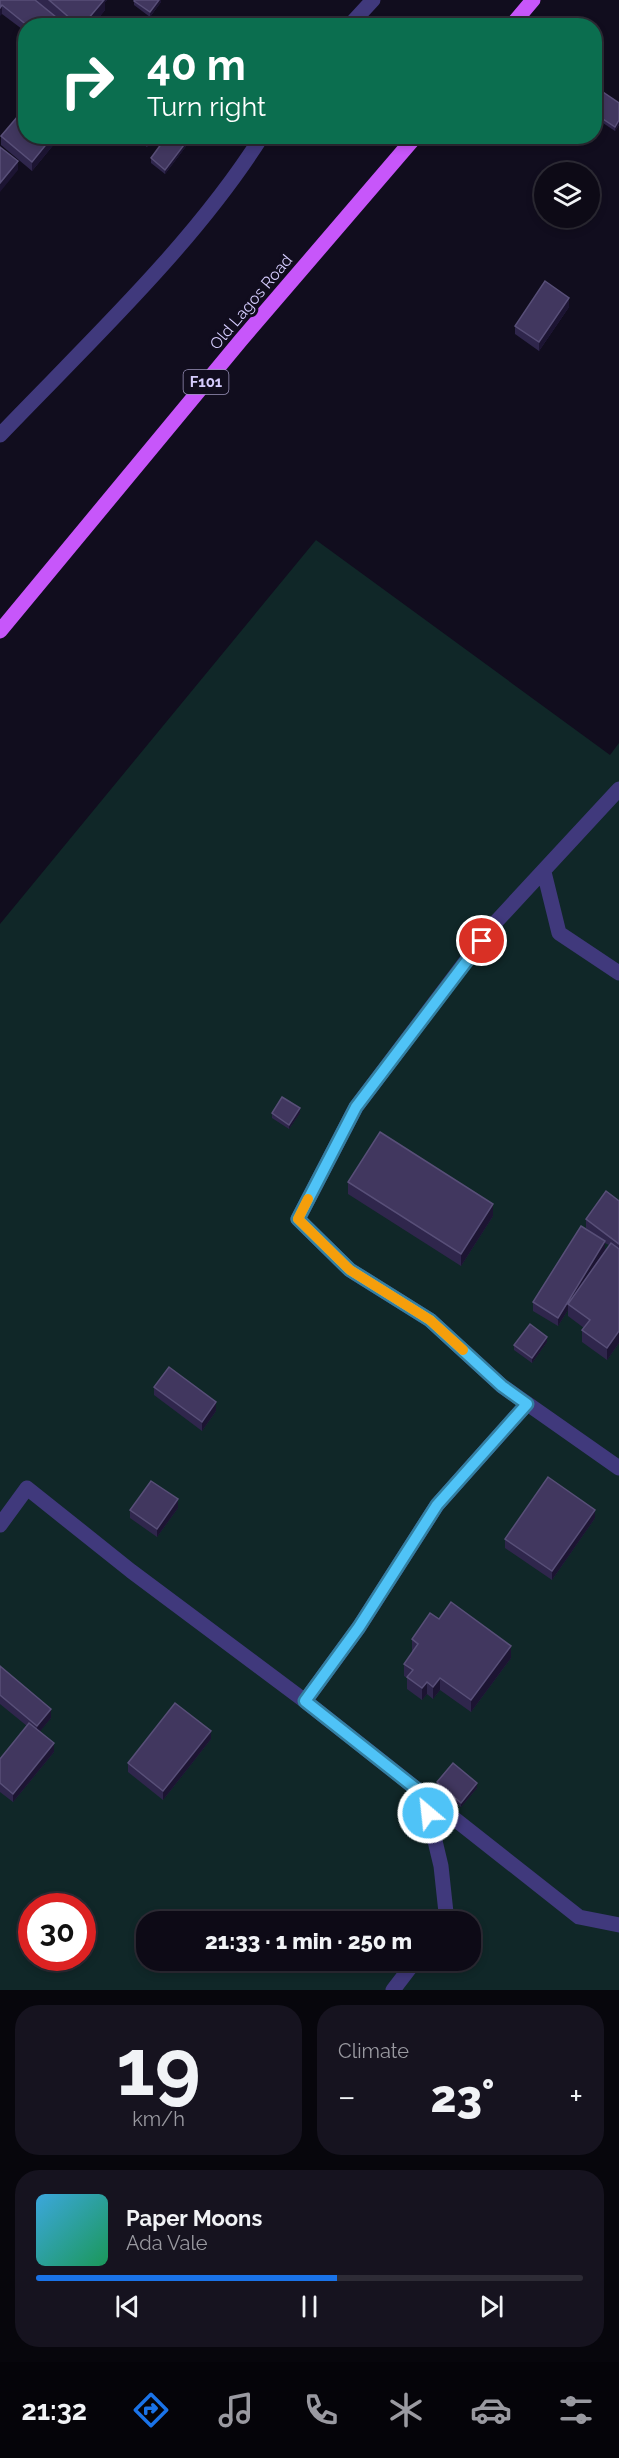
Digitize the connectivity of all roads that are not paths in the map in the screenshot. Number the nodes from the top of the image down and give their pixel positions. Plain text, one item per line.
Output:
1 (373, 0) edge
2 (533, 0) edge
3 (356, 18) edge
4 (518, 18) edge
5 (257, 144) edge
6 (409, 144) edge
7 (0, 435) edge
8 (0, 631) edge
9 (619, 789) edge
10 (544, 872) junction
11 (619, 973) edge
12 (527, 1404) junction
13 (619, 1468) edge
14 (0, 1525) edge
15 (305, 1701) junction
16 (424, 1795) junction
17 (446, 1911) edge
18 (619, 1925) edge
19 (408, 1971) edge
20 (393, 1990) edge

1 - 3 street
2 - 4 main road
5 - 7 street
6 - 8 main road, Old Lagos Road / F101
9 - 10 street
10 - 11 street
10 - 12 street
12 - 13 street
12 - 15 street
14 - 15 street
15 - 16 street
16 - 17 street
16 - 18 street
19 - 20 street

